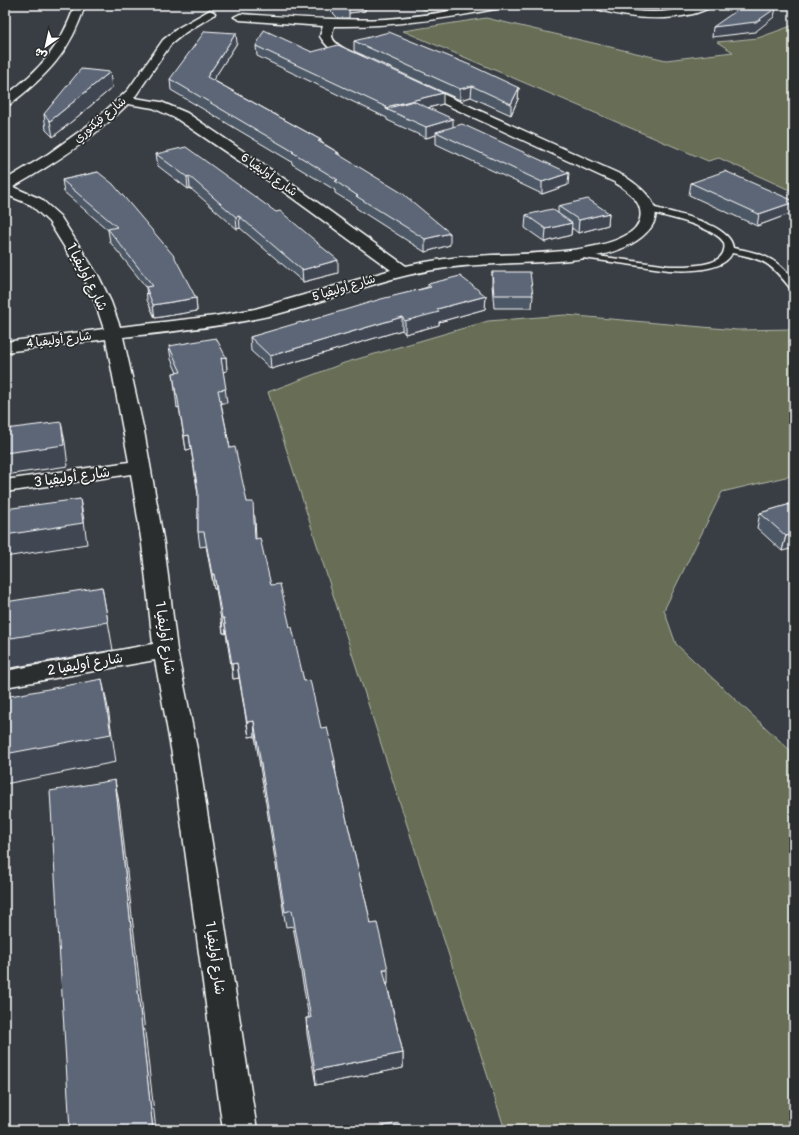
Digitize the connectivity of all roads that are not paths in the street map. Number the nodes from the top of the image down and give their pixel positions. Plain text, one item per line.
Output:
1 (80, 5) edge
2 (500, 5) edge
3 (594, 5) edge
4 (706, 5) edge
5 (400, 9) dead end
6 (219, 13) edge
7 (413, 20) junction
8 (296, 21) junction
9 (329, 23) junction
10 (375, 67) edge
11 (402, 80) edge
12 (125, 100) junction
13 (5, 102) edge
14 (5, 186) edge
15 (5, 190) edge
16 (649, 209) junction
17 (729, 250) junction
18 (575, 255) junction
19 (404, 271) junction
20 (794, 287) edge
21 (114, 334) junction
22 (5, 347) edge
23 (139, 467) junction
24 (5, 486) edge
25 (165, 650) junction
26 (5, 679) edge
27 (240, 1130) edge

1 - 13 street
2 - 7 street
3 - 4 street
5 - 7 street
6 - 8 street
6 - 8 street, شارع فيكتوري
6 - 12 street, شارع فيكتوري
7 - 9 street
8 - 9 street
9 - 10 street
11 - 16 street
12 - 14 street, شارع فيكتوري
12 - 19 street, شارع أوليفيا 6
15 - 21 street, شارع أوليفيا 1
16 - 17 lane
16 - 18 street, شارع أوليفيا 5
17 - 18 lane, شارع أوليفيا 5
17 - 20 lane
18 - 19 street, شارع أوليفيا 5
19 - 21 street, شارع أوليفيا 5
21 - 22 street, شارع أوليفيا 4
21 - 23 street, شارع أوليفيا 1
23 - 24 street, شارع أوليفيا 3
23 - 25 street, شارع أوليفيا 1
25 - 26 street, شارع أوليفيا 2
25 - 27 street, شارع أوليفيا 1

